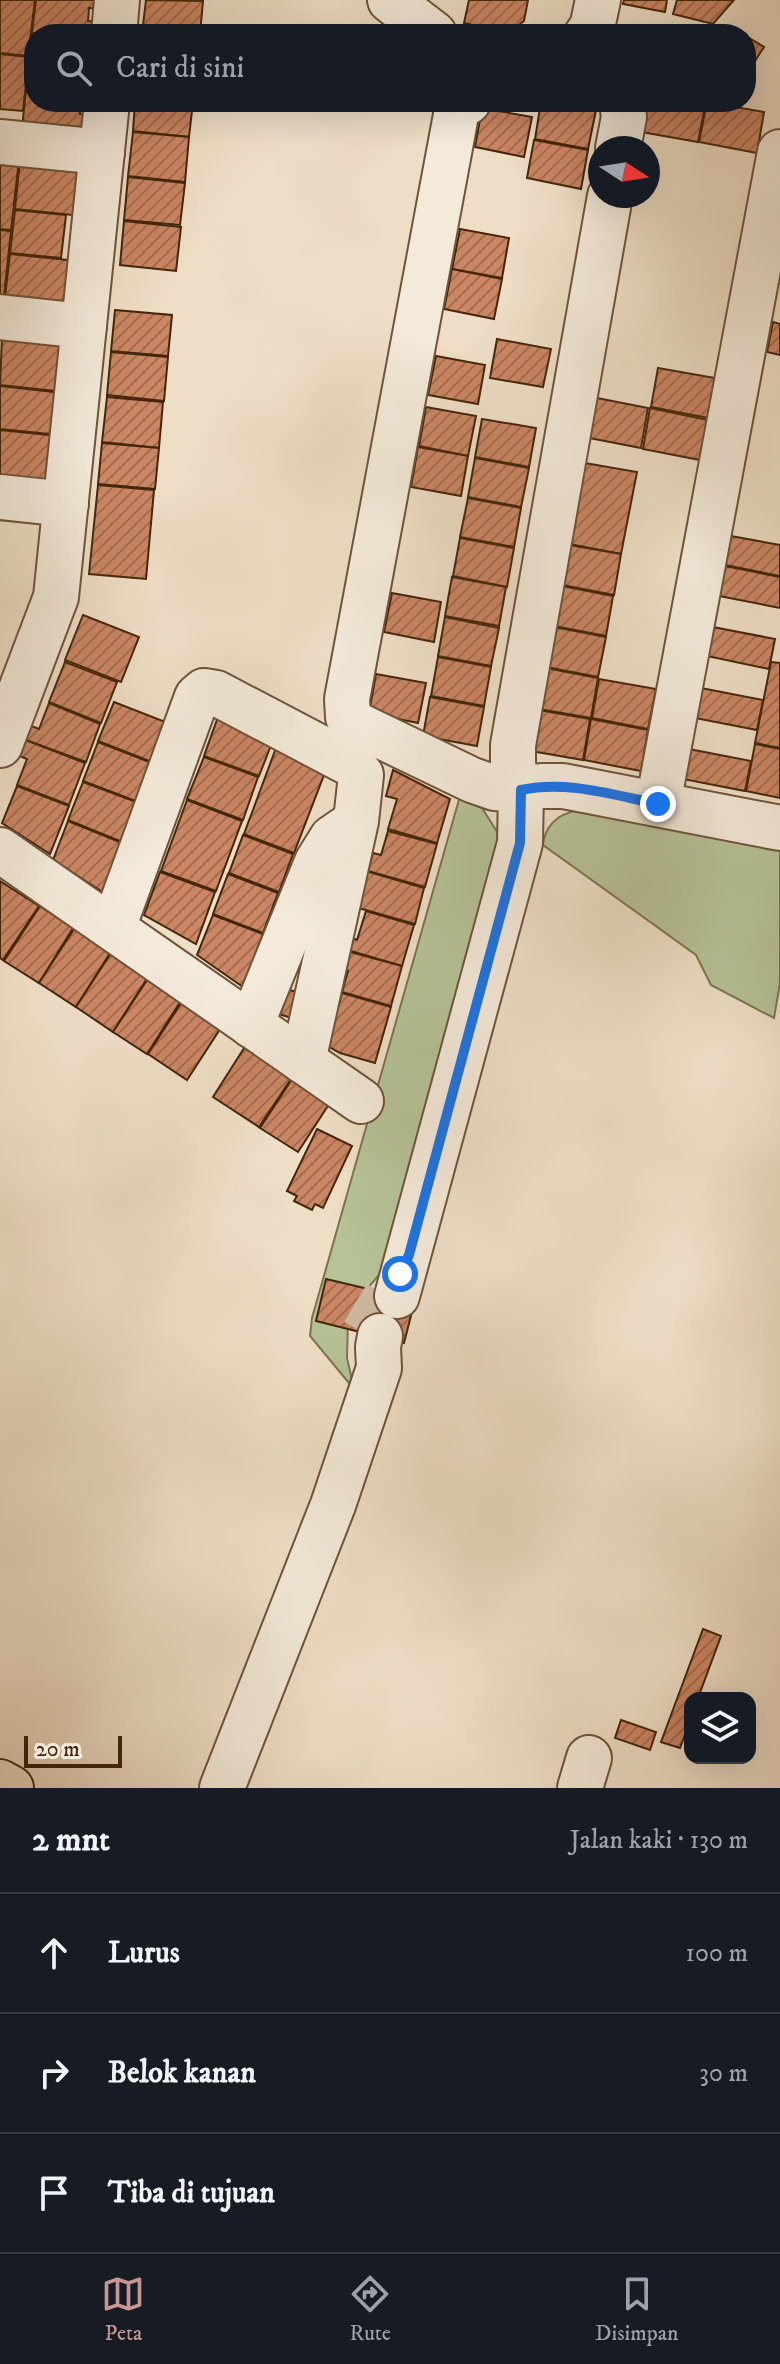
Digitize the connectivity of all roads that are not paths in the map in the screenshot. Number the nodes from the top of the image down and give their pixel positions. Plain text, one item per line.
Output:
1 (117, 0) edge
2 (390, 0) edge
3 (440, 0) edge
4 (598, 0) edge
5 (115, 24) edge
6 (420, 24) edge
7 (435, 24) edge
8 (593, 24) edge
9 (106, 112) edge
10 (458, 112) edge
11 (623, 112) edge
12 (620, 136) edge
13 (0, 142) edge
14 (102, 152) junction
15 (780, 152) edge
16 (608, 208) edge
17 (766, 302) edge
18 (0, 317) edge
19 (84, 326) junction
20 (0, 497) edge
21 (66, 504) junction
22 (0, 745) edge
23 (521, 790) junction
24 (658, 804) junction
25 (356, 821) junction
26 (780, 828) edge
27 (0, 850) edge
28 (113, 928) junction
29 (251, 1025) junction
30 (303, 1061) junction
31 (361, 1101) dead end
32 (398, 1281) tunnel mouth
33 (372, 1334) tunnel mouth
34 (0, 1782) edge
35 (11, 1788) edge
36 (222, 1788) edge

1 - 5 street
2 - 6 street
3 - 7 street
4 - 8 street
9 - 14 street
10 - 23 street
11 - 12 street
13 - 14 street
14 - 19 street
15 - 17 street
16 - 23 street
17 - 24 street
18 - 19 street
19 - 21 street
20 - 21 street
21 - 22 street
23 - 24 street
23 - 32 street
24 - 26 street
25 - 28 street
25 - 29 street
25 - 30 street
27 - 28 street
28 - 29 street
29 - 30 street
30 - 31 street
33 - 36 street
34 - 35 main road

